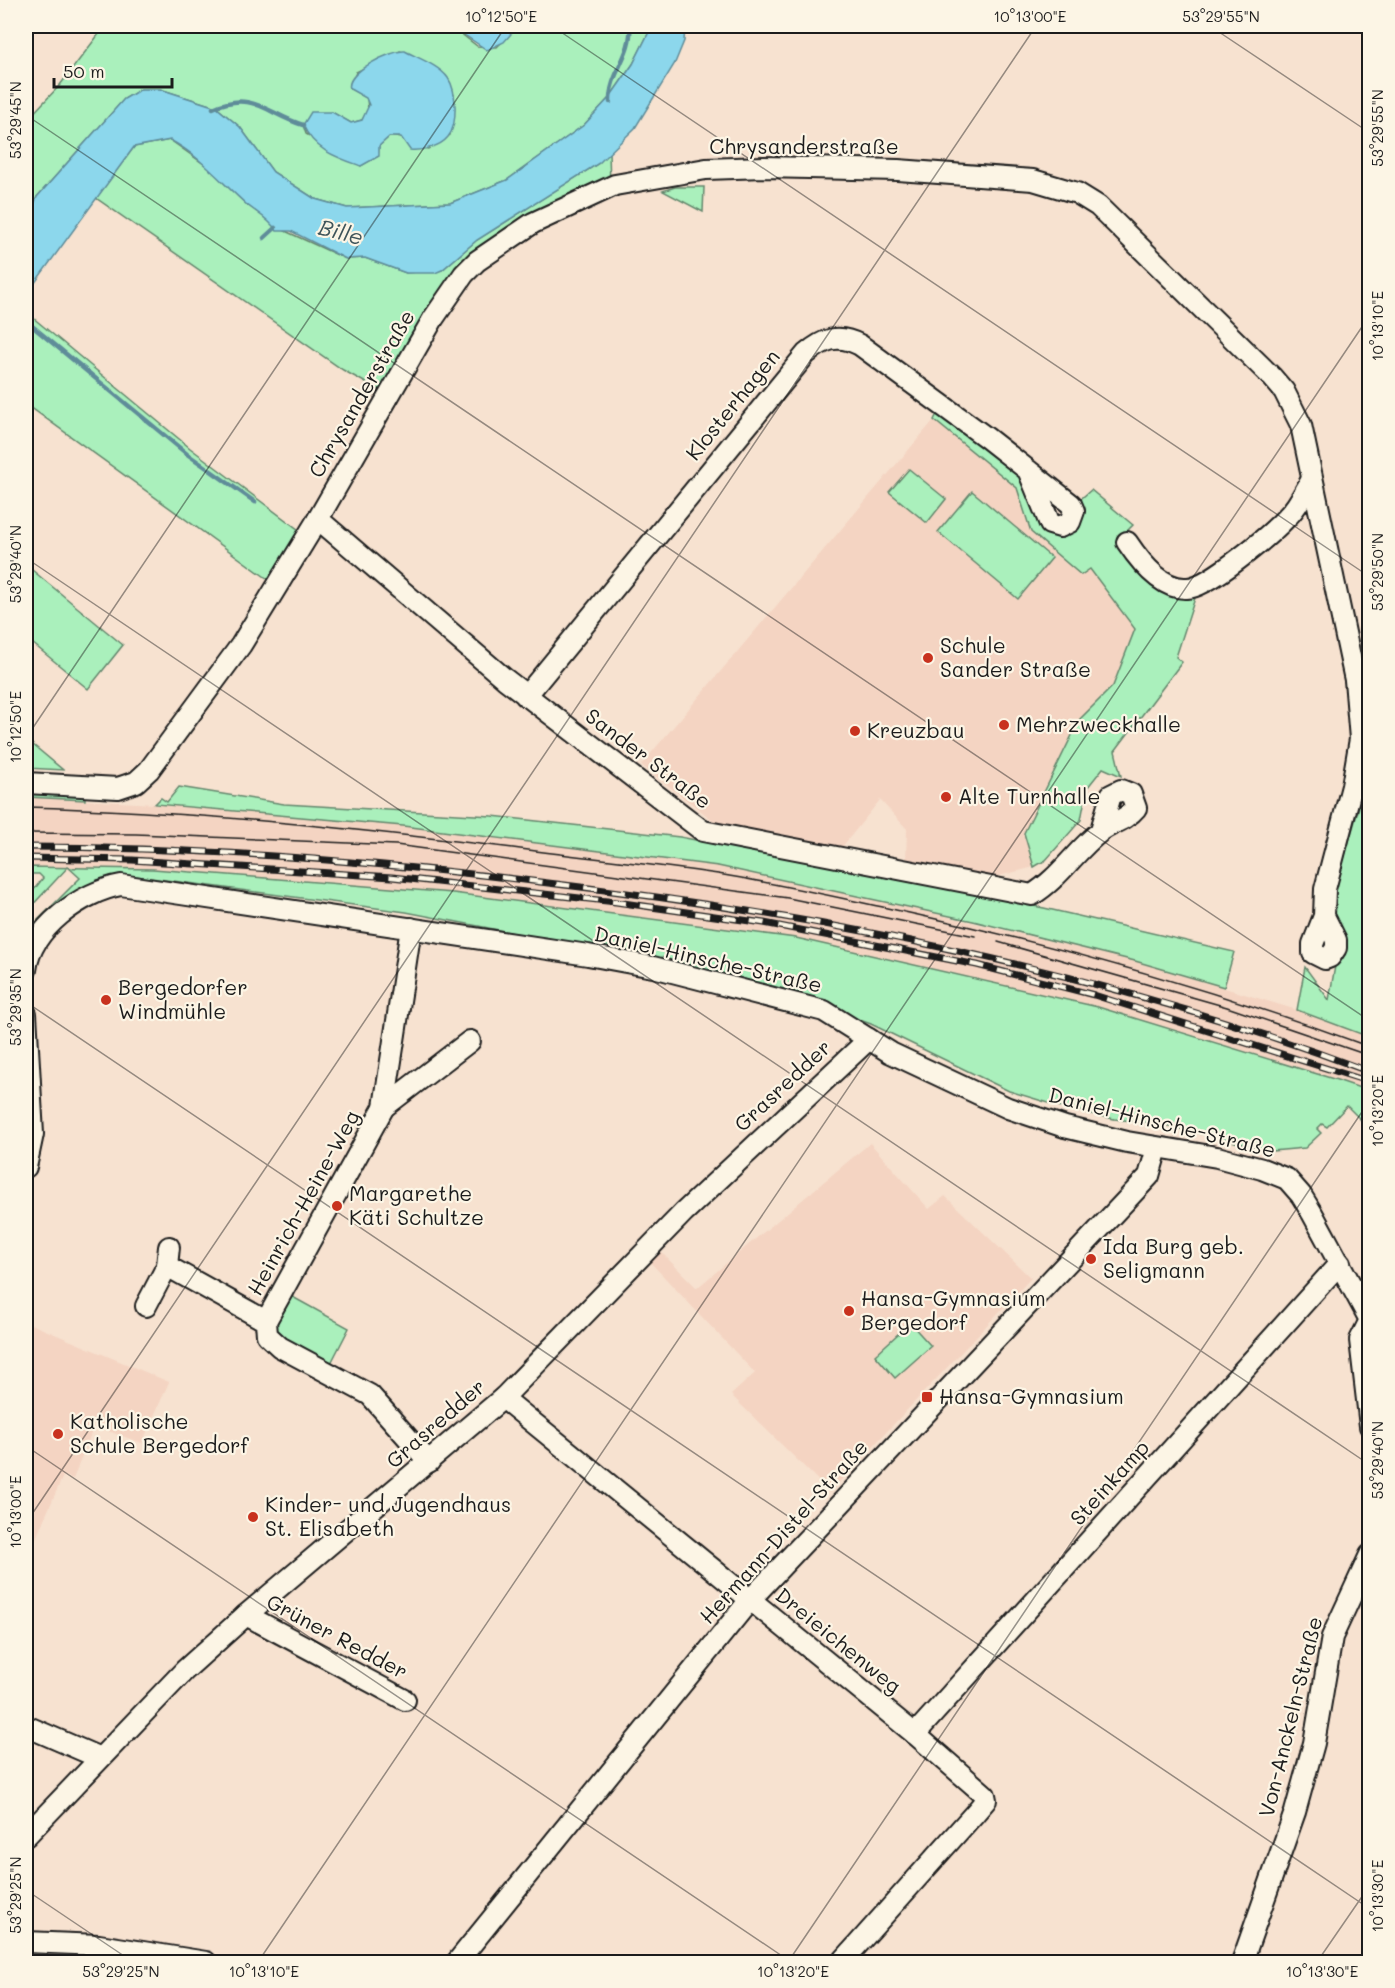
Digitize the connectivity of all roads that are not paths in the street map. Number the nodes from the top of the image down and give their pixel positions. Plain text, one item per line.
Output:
1 (1028, 470) dead end
2 (1312, 479) junction
3 (318, 519) junction
4 (1127, 542) dead end
5 (526, 696) junction
6 (26, 783) edge
7 (1101, 830) dead end
8 (1324, 916) dead end
9 (411, 928) junction
10 (26, 970) edge
11 (26, 1014) edge
12 (868, 1039) junction
13 (470, 1041) dead end
14 (384, 1107) junction
15 (1157, 1148) junction
16 (26, 1167) edge
17 (1340, 1263) junction
18 (146, 1306) dead end
19 (1370, 1320) edge
20 (266, 1321) junction
21 (503, 1398) junction
22 (1370, 1426) edge
23 (429, 1462) junction
24 (1370, 1555) edge
25 (749, 1601) junction
26 (246, 1615) junction
27 (405, 1701) dead end
28 (26, 1726) edge
29 (915, 1734) junction
30 (100, 1758) junction
31 (26, 1836) edge
32 (26, 1942) edge
33 (206, 1962) edge
34 (457, 1962) edge
35 (842, 1962) edge
36 (1242, 1962) edge

1 - 5 street, Klosterhagen
2 - 3 street, Chrysanderstraße
2 - 4 street
2 - 8 street, Chrysanderstraße
3 - 5 street, Sander Straße
3 - 6 street, Chrysanderstraße
5 - 7 street, Sander Straße
9 - 10 street, Daniel-Hinsche-Straße
9 - 12 street, Daniel-Hinsche-Straße
9 - 14 street, Heinrich-Heine-Weg
11 - 16 street
12 - 15 street, Daniel-Hinsche-Straße
12 - 21 street, Grasredder
13 - 14 street, Heinrich-Heine-Weg
14 - 20 street, Heinrich-Heine-Weg
15 - 17 street, Daniel-Hinsche-Straße
15 - 25 street, Hermann-Distel-Straße
17 - 19 street, Daniel-Hinsche-Straße
17 - 29 street, Steinkamp
18 - 20 street, Heinrich-Heine-Weg
19 - 22 street
20 - 23 street, Heinrich-Heine-Weg
21 - 23 street, Grasredder
21 - 25 street, Dreieichenweg
23 - 26 street, Grasredder
24 - 36 street, Von-Anckeln-Straße
25 - 29 street, Dreieichenweg
25 - 34 street, Hermann-Distel-Straße
26 - 27 street, Grüner Redder
26 - 30 street, Grasredder
28 - 30 street
29 - 35 street, Dreieichenweg
30 - 31 street, Grasredder
32 - 33 street

